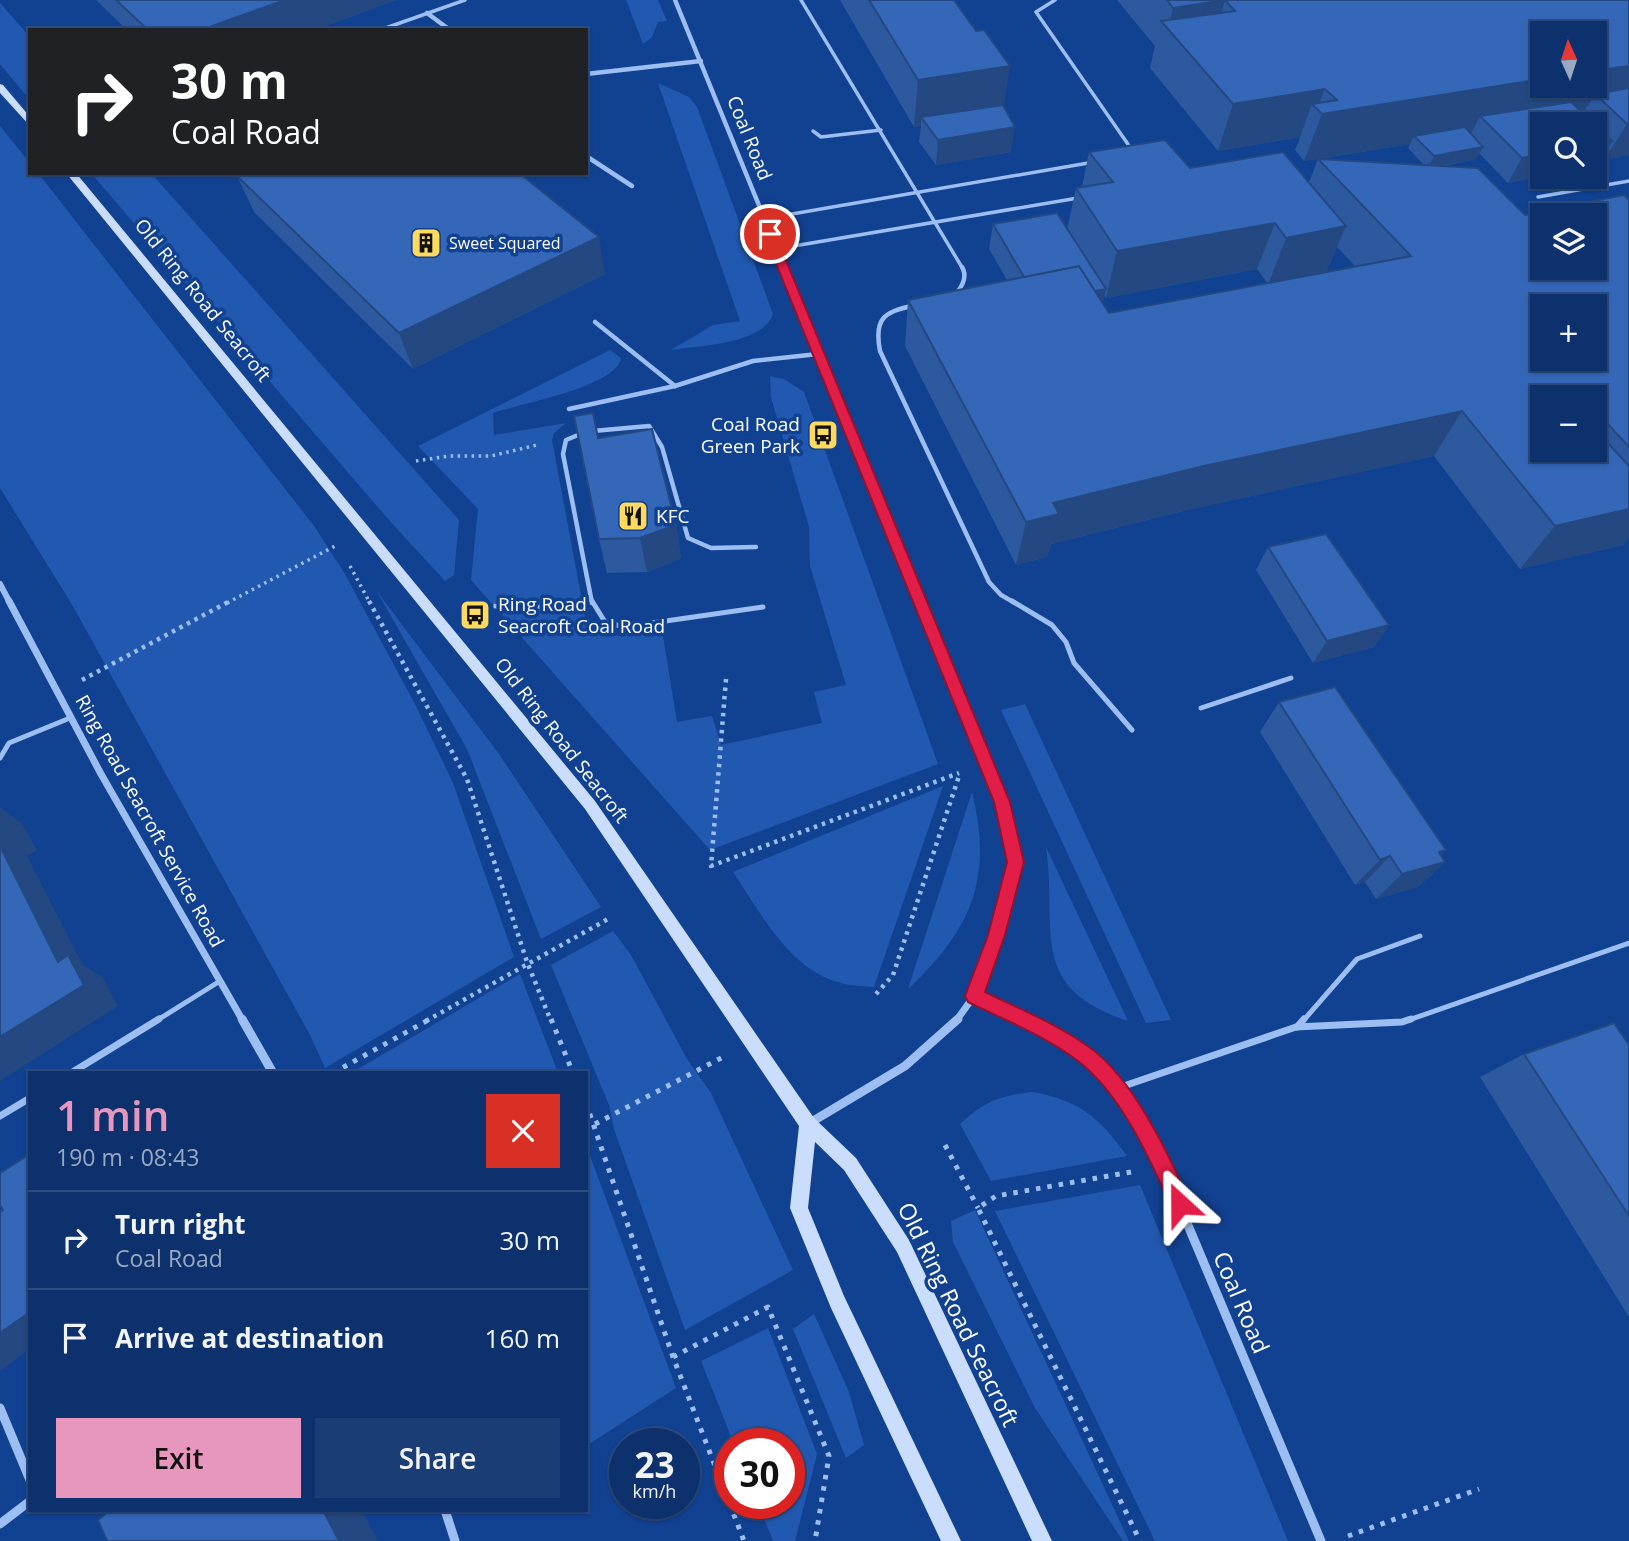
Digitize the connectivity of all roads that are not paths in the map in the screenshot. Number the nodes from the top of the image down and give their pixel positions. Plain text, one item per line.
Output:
1 (465, 0) edge
2 (675, 0) edge
3 (801, 0) edge
4 (1055, 0) edge
5 (427, 13) junction
6 (386, 28) edge
7 (447, 28) edge
8 (701, 61) junction
9 (588, 74) edge
10 (0, 87) edge
11 (28, 121) edge
12 (881, 130) junction
13 (813, 131) dead end
14 (588, 157) edge
15 (1122, 157) edge
16 (1096, 161) edge
17 (73, 175) edge
18 (1629, 181) edge
19 (632, 186) dead end
20 (918, 193) junction
21 (1091, 196) edge
22 (1538, 197) dead end
23 (763, 219) junction
24 (935, 223) junction
25 (776, 249) junction
26 (948, 299) edge
27 (919, 305) edge
28 (594, 321) dead end
29 (818, 354) junction
30 (675, 386) junction
31 (569, 409) dead end
32 (756, 547) dead end
33 (0, 584) edge
34 (763, 607) dead end
35 (1291, 678) dead end
36 (1201, 708) dead end
37 (70, 718) junction
38 (1132, 730) dead end
39 (0, 758) edge
40 (1420, 936) dead end
41 (1629, 943) edge
42 (220, 981) junction
43 (974, 996) junction
44 (1296, 1027) junction
45 (74, 1071) edge
46 (272, 1071) edge
47 (1118, 1088) junction
48 (28, 1099) edge
49 (0, 1116) edge
50 (808, 1124) junction
51 (0, 1408) edge
52 (28, 1475) edge
53 (28, 1503) edge
54 (446, 1512) edge
55 (0, 1524) edge
56 (455, 1541) edge
57 (951, 1541) edge
58 (1042, 1541) edge
59 (1321, 1541) edge

1 - 5 lane
2 - 8 street, Coal Road
3 - 12 lane
4 - 15 lane
5 - 6 lane
5 - 7 street
8 - 9 street
8 - 23 street, Coal Road
10 - 11 main road
12 - 13 lane
12 - 20 lane
14 - 19 street
16 - 20 lane
17 - 50 main road, Old Ring Road Seacroft
18 - 22 lane
20 - 23 lane
20 - 24 lane
21 - 24 lane
23 - 25 street, Coal Road
24 - 25 lane
24 - 26 lane
25 - 29 street, Coal Road
27 - 38 lane
28 - 30 lane
29 - 30 lane
29 - 43 street, Coal Road
30 - 31 lane
32 - 34 lane
33 - 37 street, Ring Road Seacroft Service Road
35 - 36 lane
37 - 39 lane
37 - 42 street, Ring Road Seacroft Service Road
40 - 44 lane
41 - 44 lane
42 - 45 lane
42 - 46 street, Ring Road Seacroft Service Road
43 - 47 street, Coal Road
43 - 50 street, Coal Road
44 - 47 lane
47 - 59 street, Coal Road
48 - 49 lane
50 - 57 main road
50 - 58 main road, Old Ring Road Seacroft
51 - 52 street
53 - 55 street
54 - 56 street

